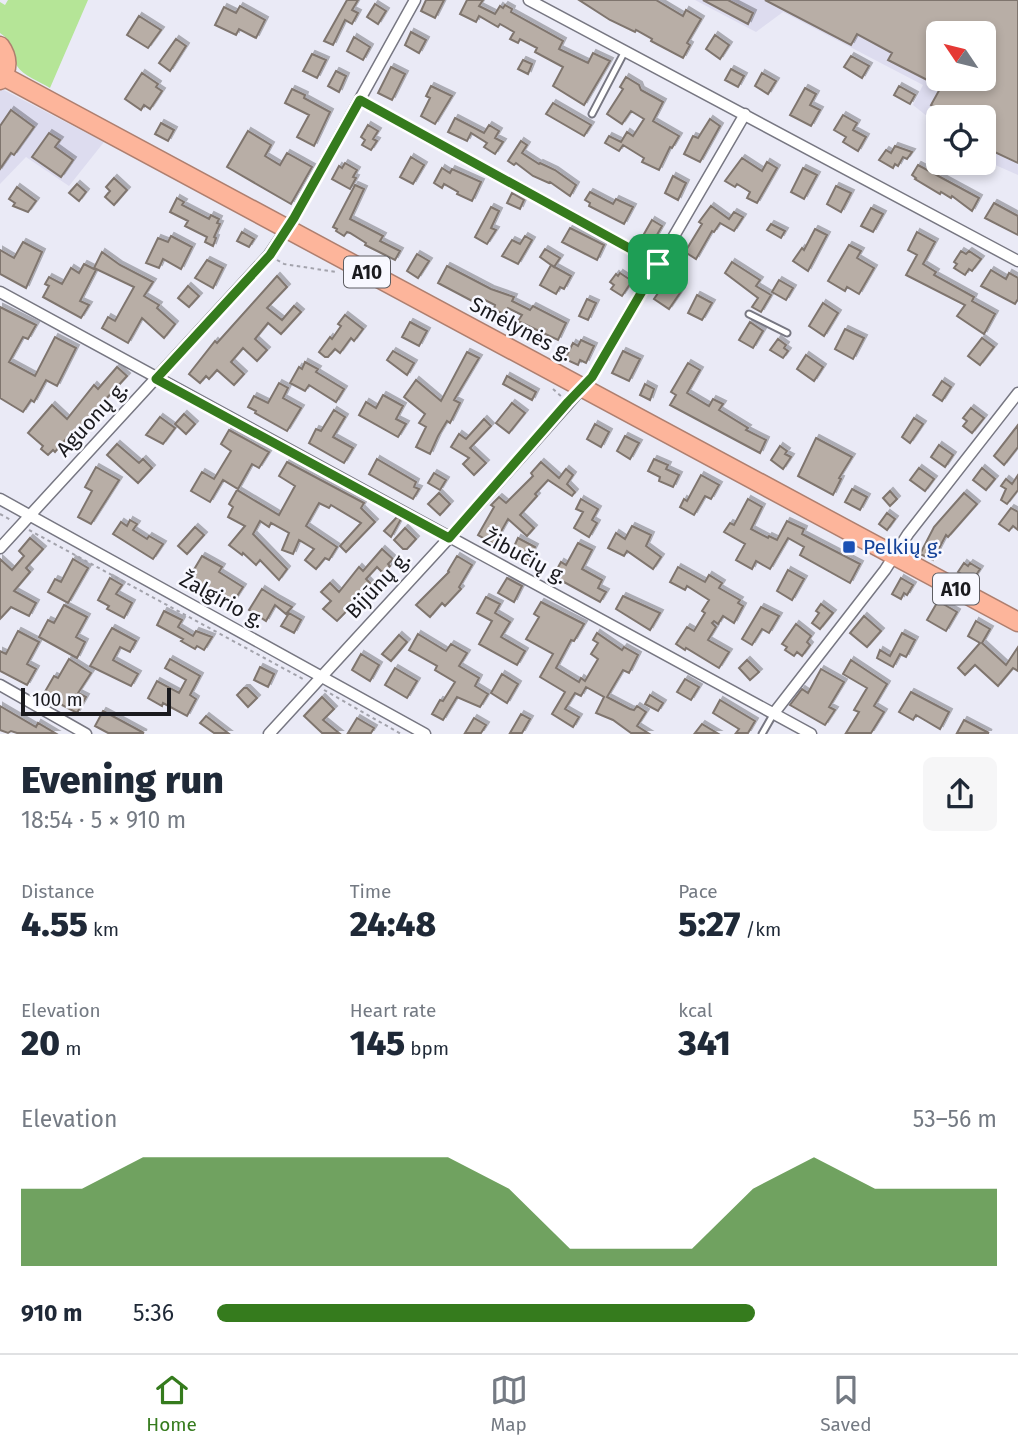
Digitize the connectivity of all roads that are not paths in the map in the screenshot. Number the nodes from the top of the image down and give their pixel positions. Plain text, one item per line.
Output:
1 (415, 0) edge
2 (529, 0) edge
3 (0, 46) edge
4 (625, 51) junction
5 (1, 78) edge
6 (360, 100) junction
7 (592, 114) dead end
8 (745, 114) junction
9 (287, 229) junction
10 (1018, 261) edge
11 (658, 264) junction
12 (0, 292) edge
13 (750, 314) dead end
14 (787, 333) dead end
15 (156, 379) junction
16 (583, 387) junction
17 (1018, 393) edge
18 (0, 499) edge
19 (30, 516) junction
20 (449, 538) junction
21 (0, 548) edge
22 (894, 556) junction
23 (1018, 622) edge
24 (316, 681) junction
25 (0, 685) edge
26 (774, 713) junction
27 (86, 733) edge
28 (269, 733) edge
29 (425, 733) edge
30 (762, 733) edge
31 (811, 733) edge

1 - 6 street, Aguonų g.
2 - 4 street
3 - 5 highway
4 - 7 lane
4 - 8 street
5 - 9 highway, Smėlynės g. / A10
6 - 9 street, Aguonų g.
6 - 11 street
8 - 10 street
8 - 11 street, Bijūnų g.
9 - 15 street, Aguonų g.
9 - 16 highway, Smėlynės g. / A10
11 - 16 street, Bijūnų g.
12 - 15 street, Žibučių g.
13 - 14 lane
15 - 19 street, Aguonų g.
15 - 20 street, Žibučių g.
16 - 20 street, Bijūnų g.
16 - 22 highway, Smėlynės g. / A10
17 - 22 street
18 - 19 street, Žalgirio g.
19 - 21 street, Aguonų g.
19 - 24 street, Žalgirio g.
20 - 24 street, Bijūnų g.
20 - 26 street, Žibučių g.
22 - 23 highway, Smėlynės g. / A10
22 - 26 street
24 - 28 street, Bijūnų g.
24 - 29 street, Žalgirio g.
25 - 27 street
26 - 30 lane
26 - 31 street, Žibučių g.

